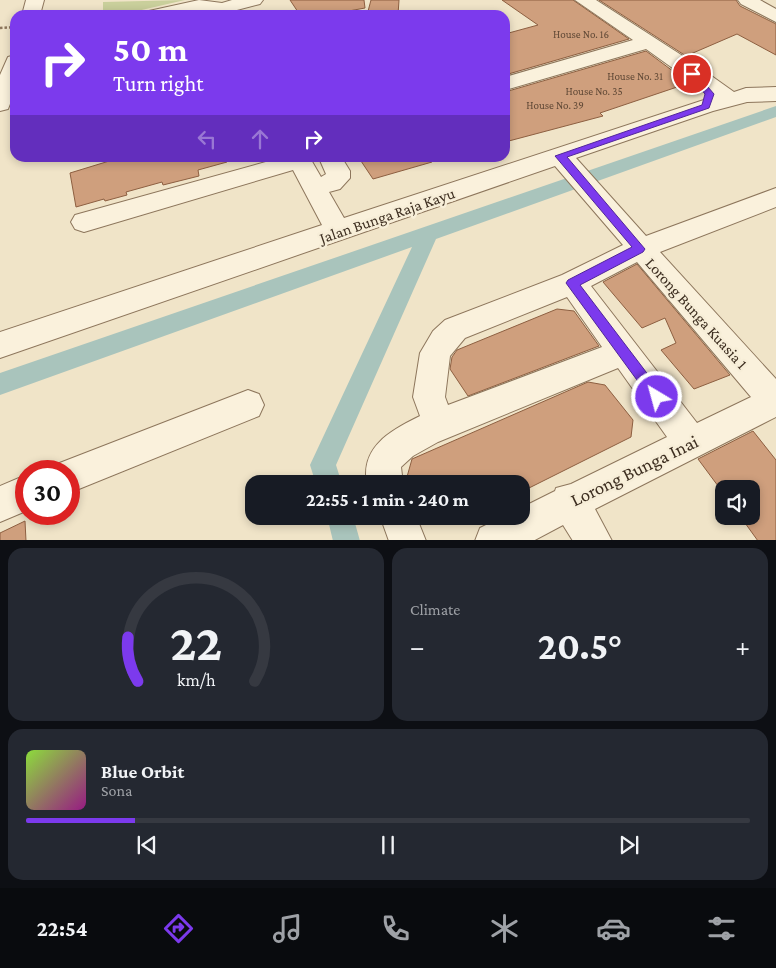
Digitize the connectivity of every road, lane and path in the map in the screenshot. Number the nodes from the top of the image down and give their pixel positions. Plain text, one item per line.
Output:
1 (254, 0) edge
2 (584, 0) edge
3 (748, 0) edge
4 (178, 10) edge
5 (220, 10) edge
6 (227, 10) edge
7 (776, 16) edge
8 (648, 42) junction
9 (682, 64) junction
10 (10, 75) edge
11 (510, 83) edge
12 (769, 94) edge
13 (730, 99) junction
14 (0, 104) edge
15 (706, 106) junction
16 (289, 162) edge
17 (301, 162) edge
18 (332, 162) edge
19 (574, 171) junction
20 (315, 188) junction
21 (776, 198) edge
22 (84, 222) dead end
23 (338, 232) junction
24 (640, 249) junction
25 (572, 283) junction
26 (0, 346) edge
27 (624, 352) junction
28 (776, 401) edge
29 (248, 405) dead end
30 (439, 424) junction
31 (691, 442) junction
32 (80, 472) edge
33 (384, 475) edge
34 (15, 498) edge
35 (569, 501) junction
36 (0, 504) edge
37 (402, 525) edge
38 (408, 540) edge
39 (493, 540) edge
40 (594, 540) edge

1 - 6 street
2 - 8 street
3 - 7 street
4 - 5 street
8 - 9 street
8 - 11 street
9 - 12 street
9 - 13 street
9 - 15 street
10 - 14 street
12 - 13 street, Jalan Bunga Raja Kayu
13 - 15 street, Jalan Bunga Raja Kayu
15 - 19 street, Jalan Bunga Raja Kayu
16 - 22 street
17 - 20 street
18 - 20 street
19 - 23 street, Jalan Bunga Raja Kayu
19 - 24 street, Lorong Bunga Kuasia 1
20 - 23 street
21 - 24 street
23 - 26 street, Jalan Bunga Raja Kayu
24 - 25 street
24 - 28 street, Lorong Bunga Kuasia 1
25 - 27 street
25 - 30 street
27 - 30 street
27 - 31 street
28 - 31 street, Lorong Bunga Inai
29 - 32 street
30 - 33 street
31 - 35 street, Lorong Bunga Inai
34 - 36 street
35 - 39 street, Lorong Bunga Inai
35 - 40 street
37 - 38 street

